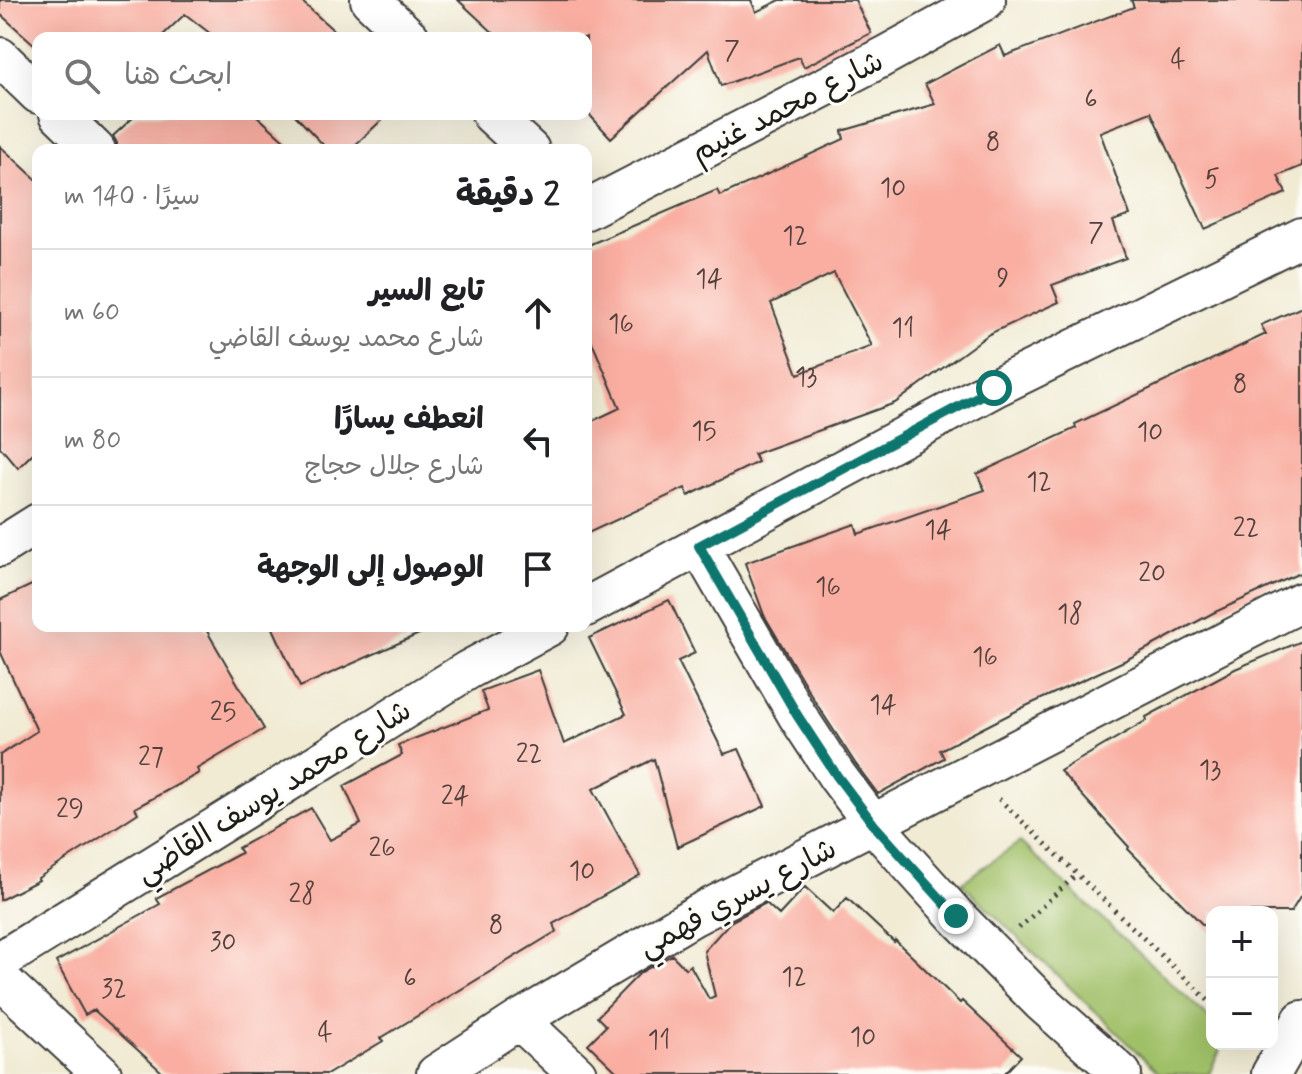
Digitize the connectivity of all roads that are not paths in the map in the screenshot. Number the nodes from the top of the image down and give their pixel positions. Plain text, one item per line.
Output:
1 (370, 0) edge
2 (986, 0) edge
3 (404, 32) edge
4 (0, 57) edge
5 (32, 88) edge
6 (65, 120) edge
7 (498, 120) edge
8 (90, 144) edge
9 (524, 144) edge
10 (592, 204) edge
11 (1302, 237) edge
12 (699, 546) junction
13 (1302, 602) edge
14 (592, 604) edge
15 (539, 632) edge
16 (874, 825) junction
17 (0, 961) edge
18 (0, 979) edge
19 (519, 1020) junction
20 (1302, 1020) edge
21 (102, 1074) edge
22 (436, 1074) edge
23 (577, 1074) edge
24 (1122, 1074) edge
25 (1271, 1074) edge

1 - 3 street
2 - 10 street, شارع محمد غنيم
4 - 5 street
6 - 8 street
7 - 9 street
11 - 12 street
12 - 14 street
12 - 16 street
13 - 16 street, شارع يسري فهمي
15 - 17 street, شارع محمد يوسف القاضي
16 - 19 street, شارع يسري فهمي
16 - 24 street
18 - 21 street
19 - 22 street, شارع يسري فهمي
19 - 23 street
20 - 25 street

